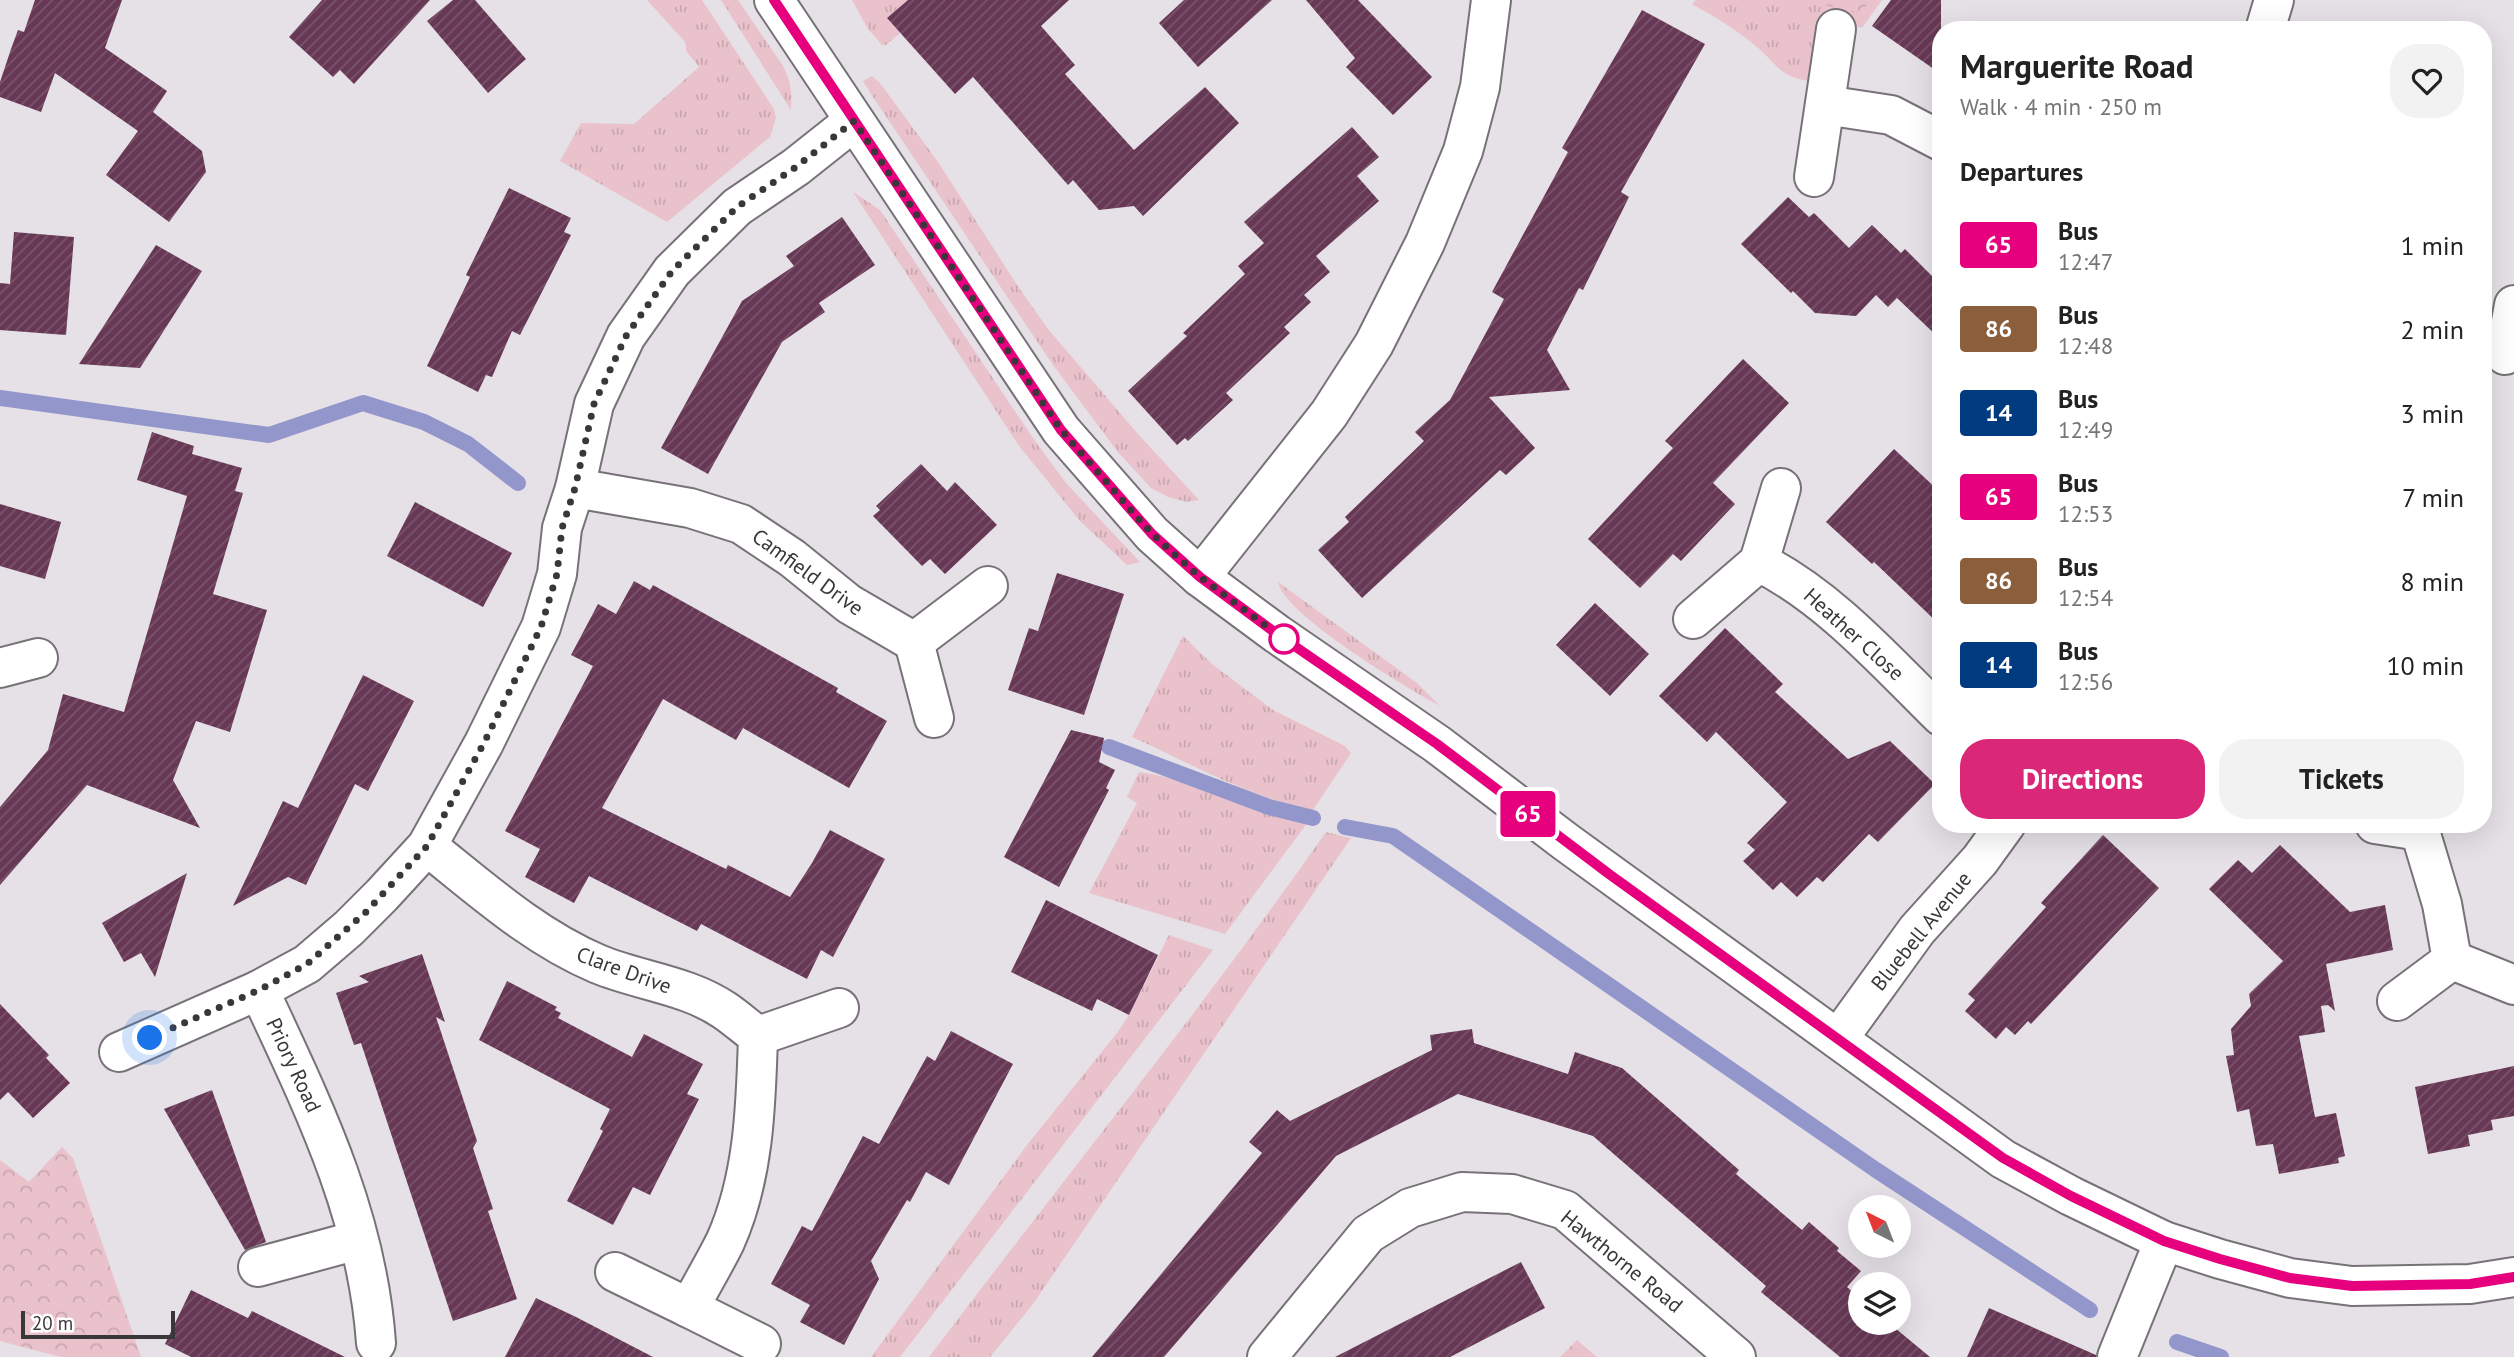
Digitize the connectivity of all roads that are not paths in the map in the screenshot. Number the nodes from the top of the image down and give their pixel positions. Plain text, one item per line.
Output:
1 (774, 0) edge
2 (1491, 0) edge
3 (2274, 0) edge
4 (2268, 21) edge
5 (1836, 29) dead end
6 (1825, 105) junction
7 (854, 121) junction
8 (1932, 136) edge
9 (1814, 177) dead end
10 (2514, 305) edge
11 (2501, 360) edge
12 (575, 488) junction
13 (1781, 488) dead end
14 (1759, 562) junction
15 (1200, 577) junction
16 (988, 586) dead end
17 (1693, 619) dead end
18 (914, 642) junction
19 (37, 658) dead end
20 (0, 668) edge
21 (1932, 707) edge
22 (934, 718) dead end
23 (2000, 833) edge
24 (2423, 833) edge
25 (427, 846) junction
26 (2452, 960) junction
27 (2514, 985) edge
28 (259, 990) junction
29 (2397, 1001) dead end
30 (839, 1008) dead end
31 (758, 1036) junction
32 (1838, 1039) junction
33 (119, 1052) dead end
34 (358, 1240) junction
35 (2164, 1241) junction
36 (258, 1267) dead end
37 (615, 1272) dead end
38 (2514, 1277) edge
39 (689, 1308) junction
40 (376, 1343) dead end
41 (761, 1344) dead end
42 (1267, 1357) edge
43 (1736, 1357) edge
44 (2118, 1357) edge

1 - 7 street
2 - 15 street
3 - 4 street
5 - 6 street
6 - 8 street
6 - 9 street
7 - 12 street, Priory Road
7 - 15 street
10 - 11 street
12 - 18 street, Camfield Drive
12 - 25 street, Priory Road
13 - 14 street
14 - 17 street
14 - 21 street, Heather Close
15 - 32 street
16 - 18 street
18 - 22 street
19 - 20 street
23 - 32 street, Bluebell Avenue
24 - 26 street
25 - 28 street, Priory Road
25 - 31 street, Clare Drive
26 - 27 street
26 - 29 street
28 - 33 street
28 - 34 street, Priory Road
30 - 31 street
31 - 39 street
32 - 35 street
34 - 36 street
34 - 40 street, Priory Road
35 - 38 street
35 - 44 street
37 - 39 street
39 - 41 street
42 - 43 street, Hawthorne Road

